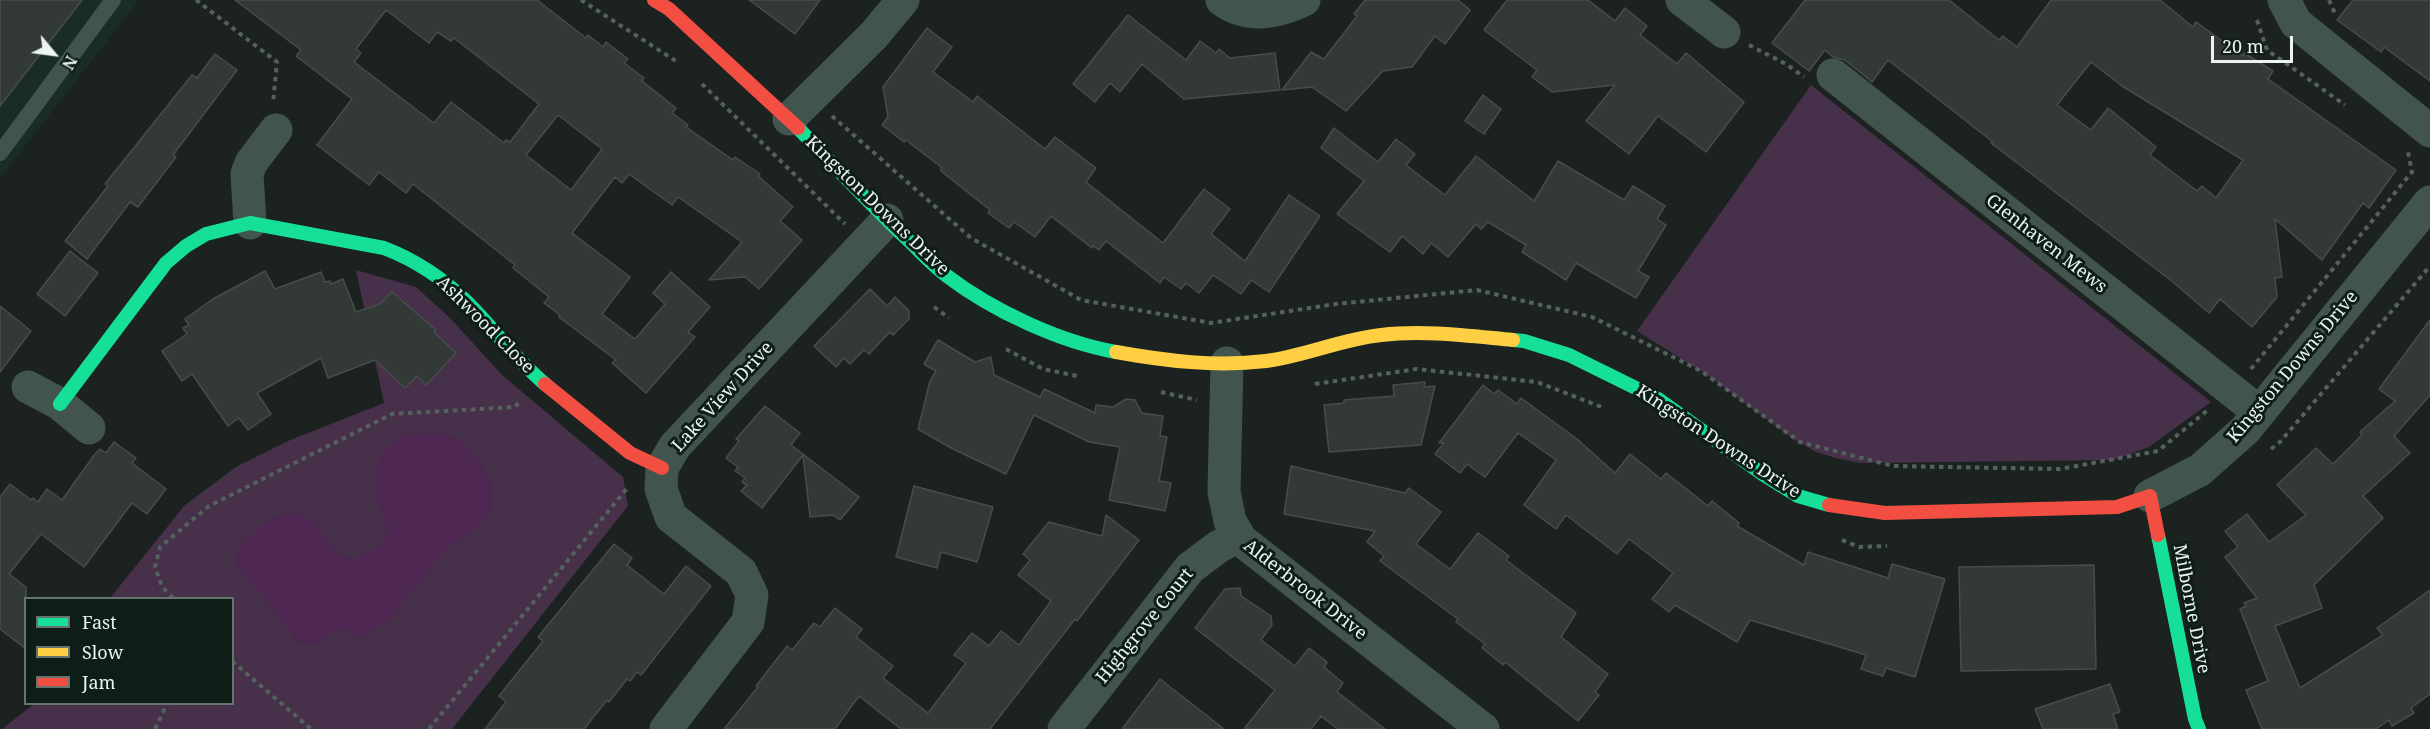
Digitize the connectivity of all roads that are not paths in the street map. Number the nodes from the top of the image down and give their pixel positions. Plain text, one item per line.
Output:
1 (113, 0) edge
2 (654, 0) edge
3 (903, 0) edge
4 (1222, 0) edge
5 (1304, 0) edge
6 (1682, 0) edge
7 (2269, 5) edge
8 (1724, 32) road end
9 (1820, 77) road end
10 (800, 108) junction
11 (276, 130) road end
12 (2419, 140) edge
13 (0, 153) edge
14 (2430, 202) edge
15 (887, 220) junction
16 (250, 223) junction
17 (1227, 363) junction
18 (28, 387) dead end
19 (60, 404) junction
20 (2259, 412) junction
21 (89, 429) dead end
22 (655, 466) junction
23 (2150, 496) junction
24 (1238, 536) junction
25 (666, 729) edge
26 (1064, 729) edge
27 (1483, 729) edge
28 (2199, 729) edge

1 - 13 lane
2 - 10 street, Kingston Downs Drive
3 - 10 street
4 - 5 street
6 - 8 street
7 - 12 street
9 - 20 street, Glenhaven Mews
10 - 15 street, Kingston Downs Drive
11 - 16 street
14 - 20 street, Kingston Downs Drive
15 - 17 street, Kingston Downs Drive
15 - 22 street, Lake View Drive
16 - 19 street, Ashwood Close
16 - 22 street, Ashwood Close
17 - 23 street, Kingston Downs Drive
17 - 24 street, Alderbrook Drive
18 - 19 street
19 - 21 street
20 - 23 street, Kingston Downs Drive
22 - 25 street, Lake View Drive
23 - 28 street, Milborne Drive
24 - 26 street, Highgrove Court
24 - 27 street, Alderbrook Drive

